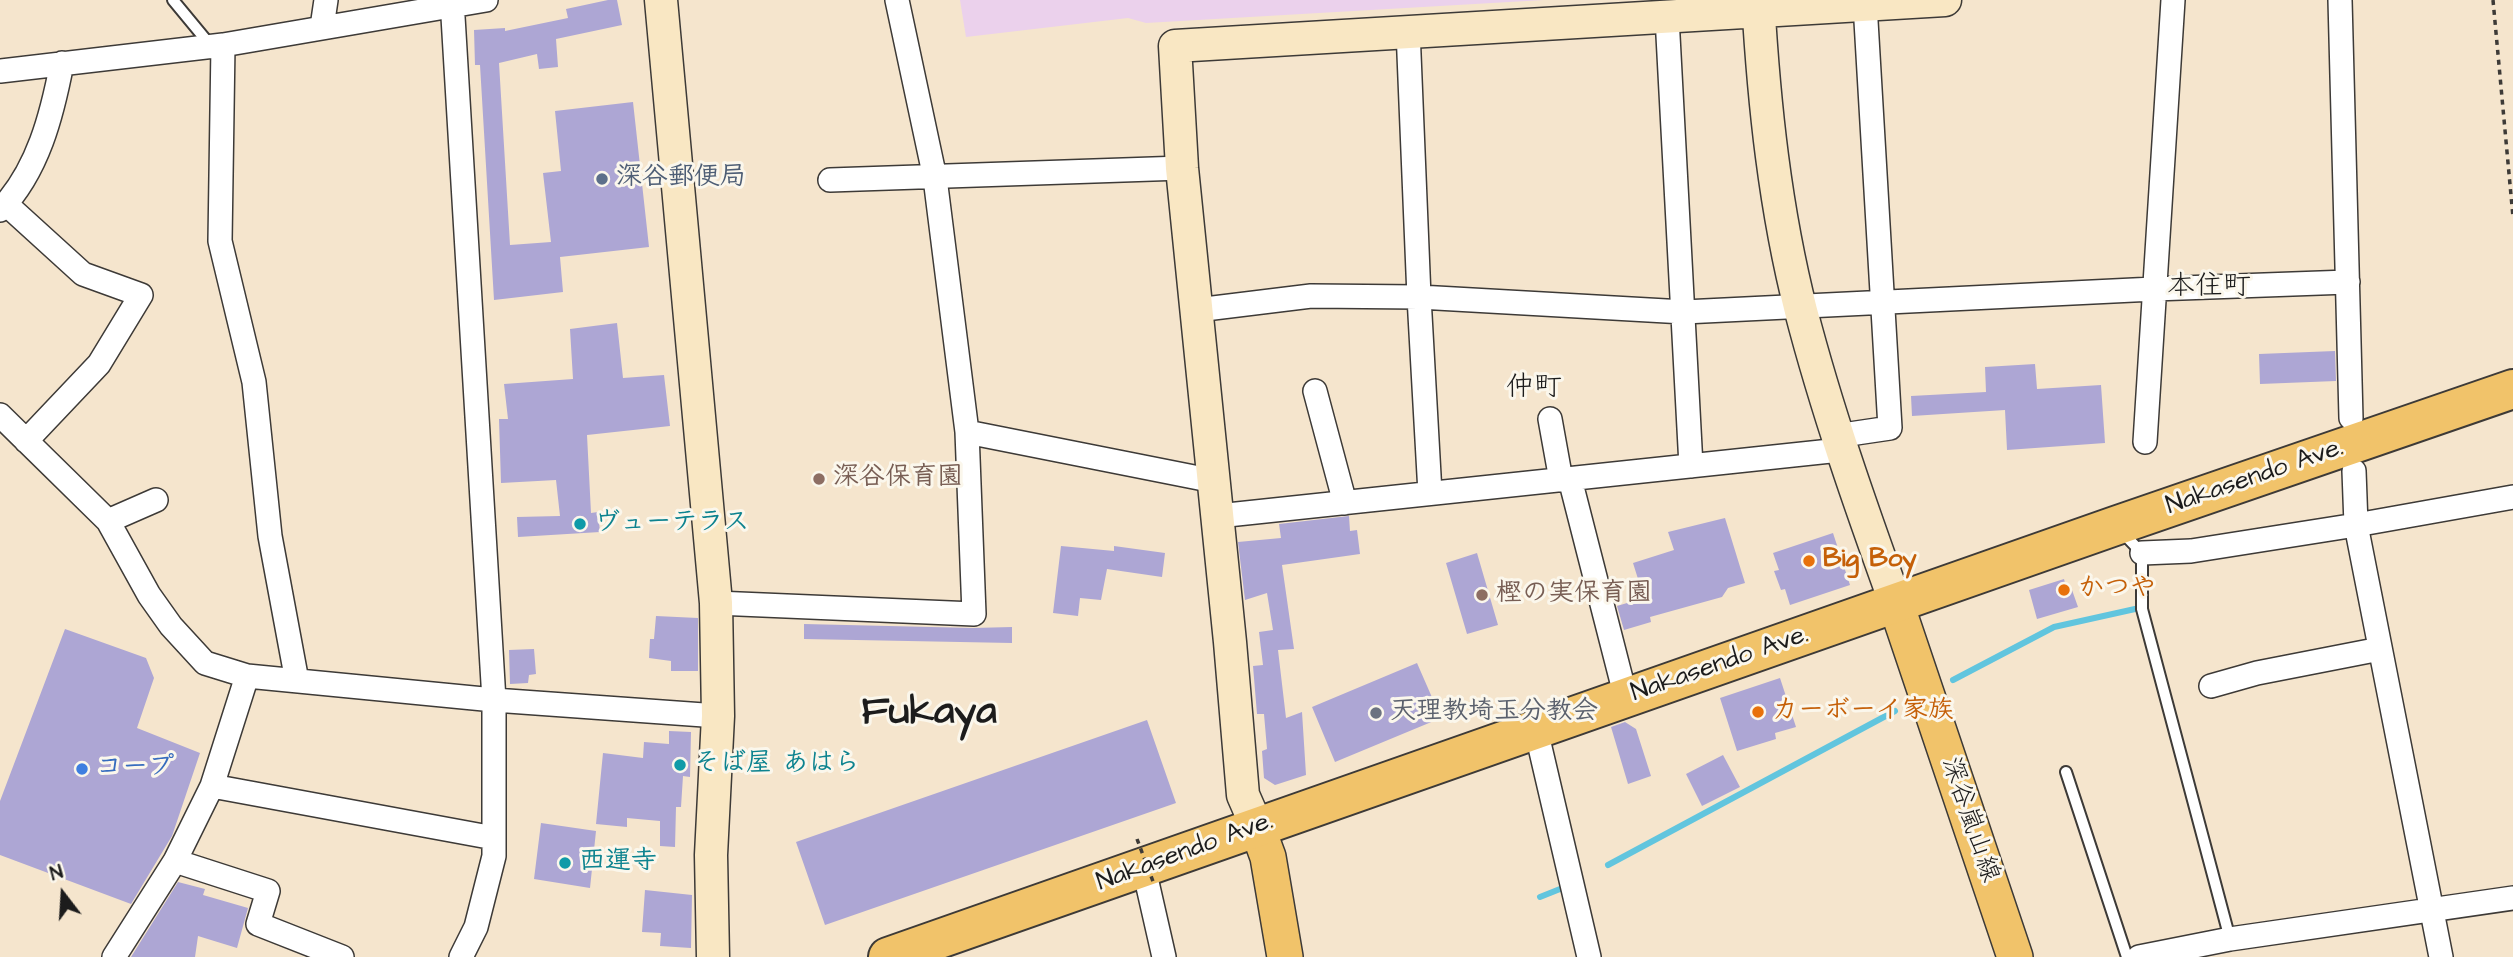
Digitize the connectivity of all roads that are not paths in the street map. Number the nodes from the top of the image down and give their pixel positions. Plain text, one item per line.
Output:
1 (173, 0) edge
2 (326, 0) edge
3 (486, 0) edge
4 (661, 0) edge
5 (897, 0) edge
6 (1945, 0) edge
7 (2173, 0) edge
8 (2340, 0) edge
9 (452, 3) edge
10 (1865, 4) junction
11 (1758, 6) edge
12 (1667, 16) junction
13 (322, 27) junction
14 (1408, 30) junction
15 (217, 45) junction
16 (62, 63) junction
17 (0, 71) edge
18 (1182, 168) junction
19 (935, 178) junction
20 (830, 180) dead end
21 (3, 207) edge
22 (2348, 282) junction
23 (2154, 289) junction
24 (1419, 297) junction
25 (1881, 303) junction
26 (1800, 308) junction
27 (1197, 310) junction
28 (1684, 312) junction
29 (2513, 389) edge
30 (1315, 391) dead end
31 (0, 415) edge
32 (2351, 418) dead end
33 (1550, 419) dead end
34 (967, 432) junction
35 (26, 441) junction
36 (2145, 442) dead end
37 (1838, 443) junction
38 (1691, 466) junction
39 (2354, 471) dead end
40 (1566, 479) junction
41 (1214, 481) junction
42 (1430, 493) junction
43 (2513, 497) edge
44 (156, 500) dead end
45 (1345, 503) junction
46 (1218, 516) junction
47 (108, 521) junction
48 (2356, 525) junction
49 (2115, 526) junction
50 (2142, 553) junction
51 (716, 603) junction
52 (1896, 604) junction
53 (2380, 649) junction
54 (247, 676) junction
55 (297, 681) junction
56 (2211, 686) dead end
57 (1626, 698) junction
58 (494, 700) junction
59 (718, 716) junction
60 (1536, 730) junction
61 (2066, 772) dead end
62 (212, 786) junction
63 (1257, 827) junction
64 (494, 838) junction
65 (175, 860) junction
66 (1145, 864) junction
67 (2513, 898) edge
68 (2433, 909) junction
69 (2230, 939) junction
70 (905, 954) edge
71 (2148, 956) edge
72 (114, 957) edge
73 (342, 957) edge
74 (461, 957) edge
75 (713, 957) edge
76 (1164, 957) edge
77 (1285, 957) edge
78 (1589, 957) edge
79 (2015, 957) edge
80 (2127, 957) edge
81 (2441, 957) edge

1 - 15 lane
2 - 13 street
3 - 9 street
4 - 51 street
5 - 19 street
6 - 10 street
7 - 23 street
8 - 22 street
9 - 13 street
9 - 58 street
10 - 11 street
10 - 25 street
11 - 12 street
11 - 26 street
12 - 14 street
12 - 28 street
13 - 15 street
14 - 18 street
14 - 24 street
15 - 16 street
15 - 55 street
16 - 17 street
16 - 21 street
18 - 19 street
18 - 27 street
19 - 20 street
19 - 34 street
21 - 35 street
22 - 23 street
22 - 32 street
23 - 25 street
23 - 36 street
24 - 27 street
24 - 28 street
24 - 42 street
25 - 26 street
25 - 37 street
26 - 28 street
26 - 37 street
27 - 41 street
28 - 38 street
29 - 49 highway, Nakasendo Ave.
30 - 45 street
31 - 35 street
33 - 40 street
34 - 41 street
34 - 51 street
35 - 47 street
37 - 38 street
37 - 52 street
38 - 40 street
39 - 48 street
40 - 42 street
40 - 57 street
41 - 46 street
42 - 45 street
43 - 48 street
44 - 47 street
45 - 46 street
46 - 63 street
47 - 54 street
48 - 50 street
48 - 53 street
49 - 50 lane
49 - 52 highway, Nakasendo Ave.
50 - 69 lane
51 - 59 street
52 - 57 highway, Nakasendo Ave.
52 - 79 main road, 深谷嵐山線
53 - 56 street
53 - 68 street
54 - 55 street
54 - 62 street
55 - 58 street
57 - 60 highway, Nakasendo Ave.
58 - 59 street
58 - 64 street
59 - 75 street
60 - 63 highway, Nakasendo Ave.
60 - 78 street
61 - 80 lane
62 - 64 street
62 - 65 street
63 - 66 highway, Nakasendo Ave.
63 - 77 main road
64 - 74 street
65 - 72 street
65 - 73 street
66 - 70 highway, Nakasendo Ave.
66 - 76 street
67 - 68 street
68 - 69 street
68 - 81 street
69 - 71 street

